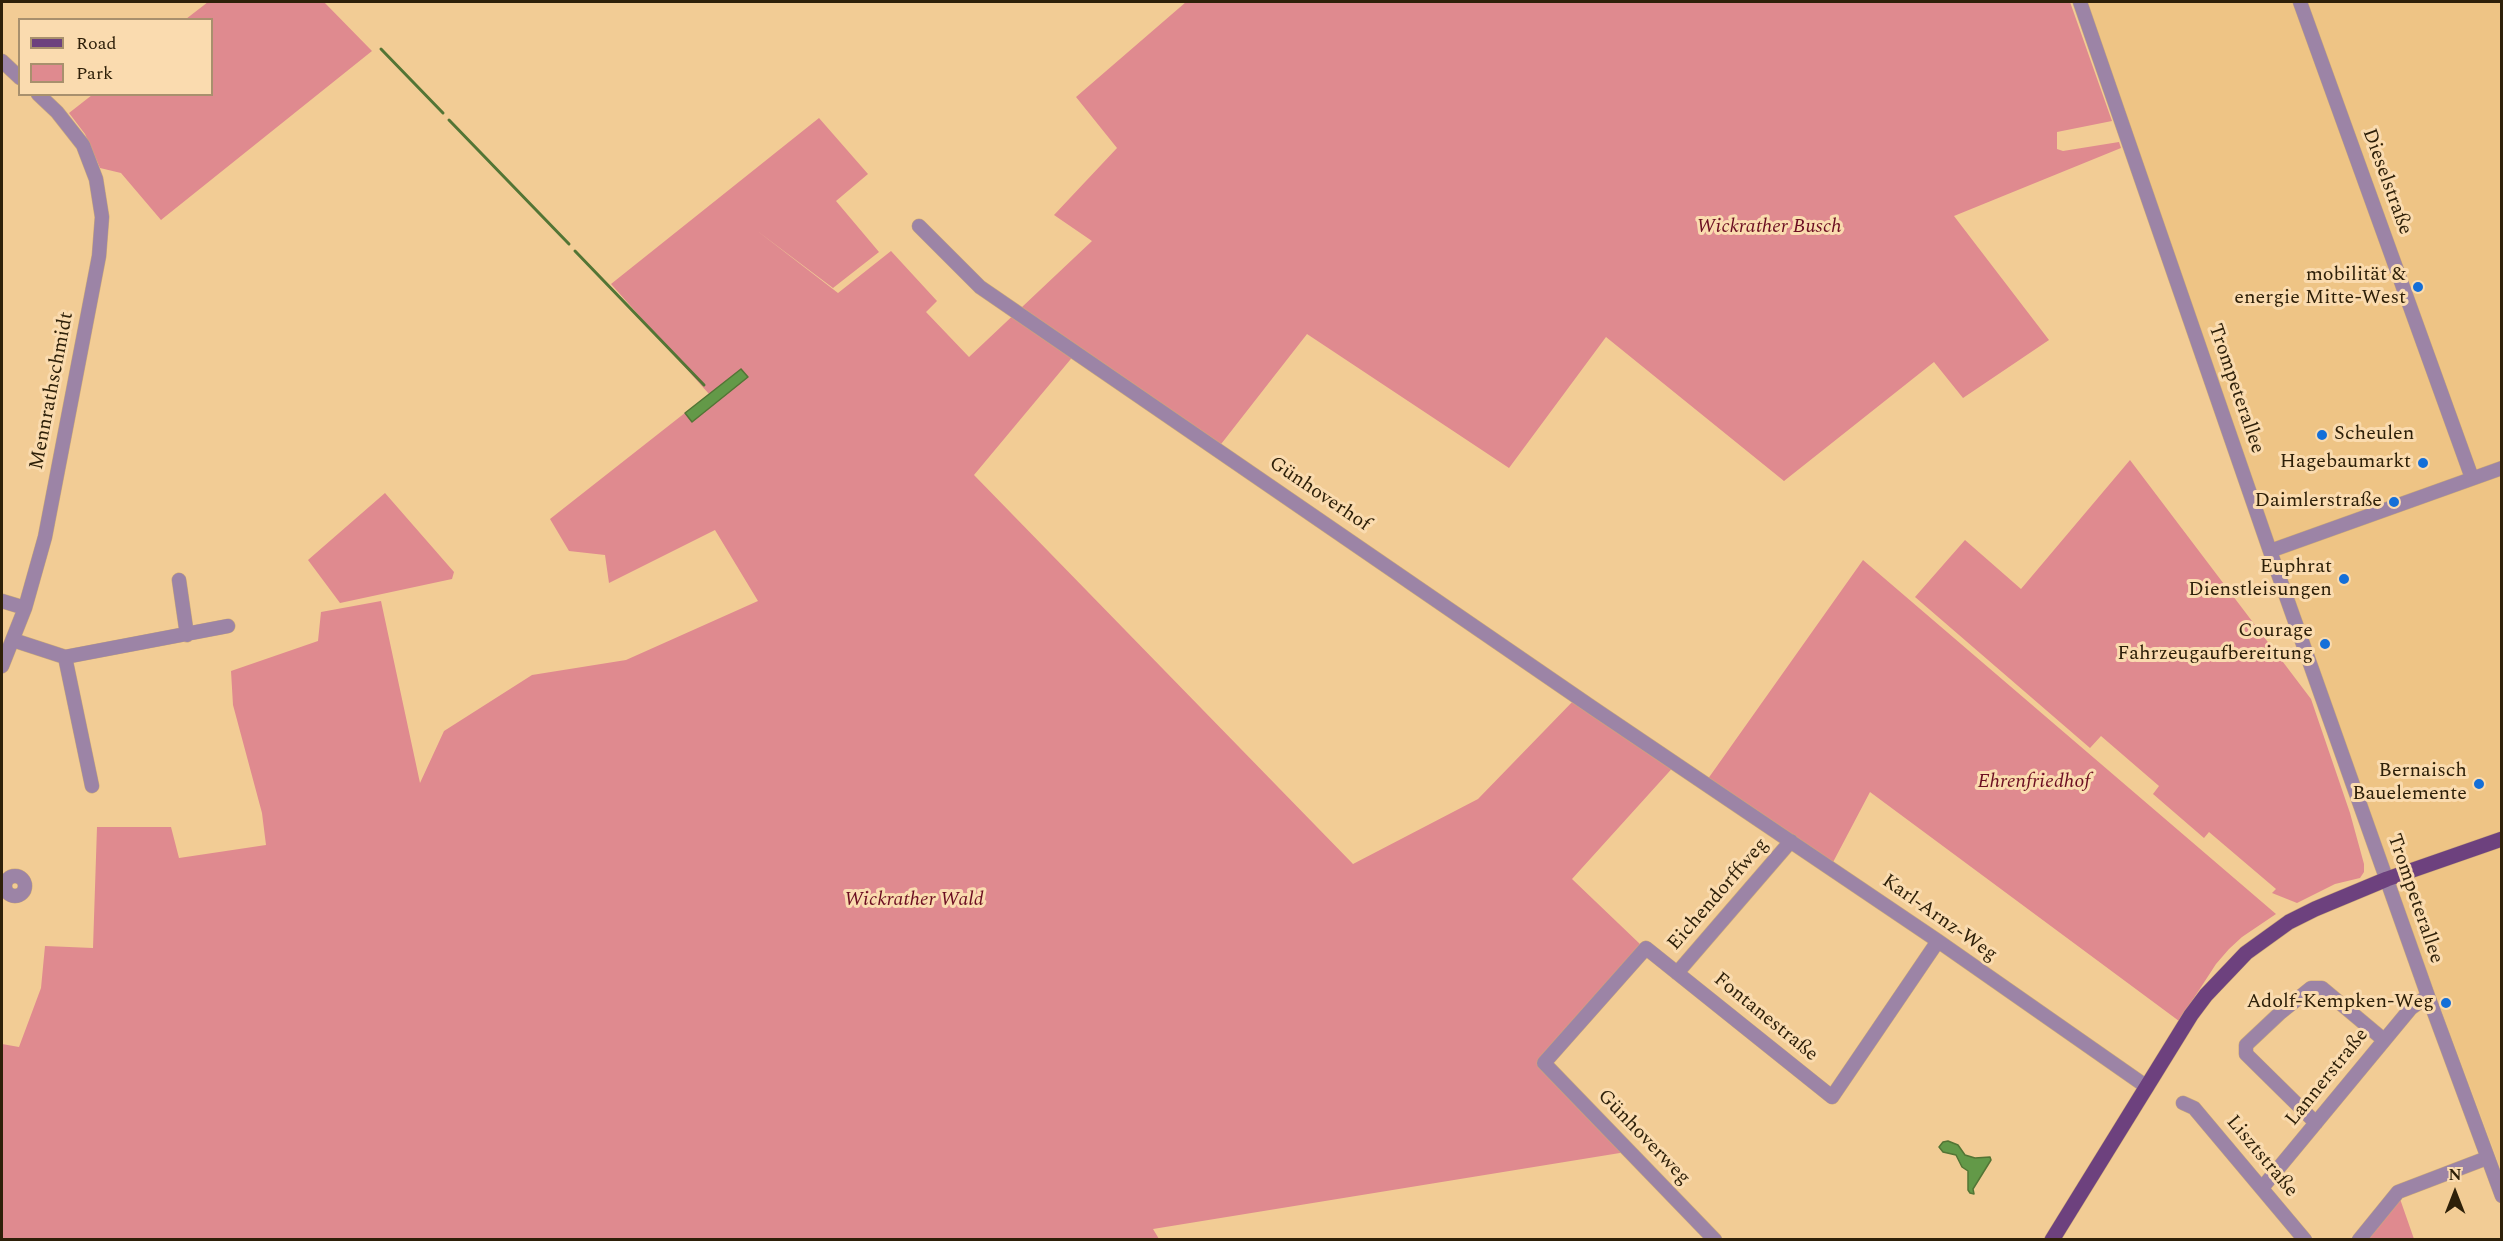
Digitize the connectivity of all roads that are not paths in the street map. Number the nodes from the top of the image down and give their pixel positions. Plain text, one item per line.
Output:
1 (2080, 2) edge
2 (2300, 2) edge
3 (2, 61) edge
4 (18, 76) edge
5 (40, 96) edge
6 (919, 226) dead end
7 (2502, 468) edge
8 (2472, 478) junction
9 (2270, 551) junction
10 (179, 580) dead end
11 (2, 601) edge
12 (25, 608) junction
13 (228, 626) dead end
14 (187, 635) junction
15 (13, 640) junction
16 (66, 657) junction
17 (2, 666) edge
18 (1707, 785) joint
19 (92, 786) dead end
20 (2502, 839) edge
21 (1791, 841) junction
22 (2387, 879) junction
23 (1938, 941) junction
24 (1677, 973) junction
25 (2428, 996) junction
26 (2384, 1040) junction
27 (1544, 1063) joint
28 (2147, 1087) junction
29 (2183, 1103) dead end
30 (2316, 1124) junction
31 (2487, 1158) junction
32 (2262, 1188) junction
33 (2502, 1196) edge
34 (1715, 1239) edge
35 (2052, 1239) edge
36 (2305, 1239) edge
37 (2359, 1239) edge

1 - 9 street, Trompeterallee
2 - 8 street, Dieselstraße
3 - 4 street
5 - 12 street, Mennrathschmidt
6 - 18 street, Günhoverhof
7 - 8 street
8 - 9 street
9 - 22 street, Trompeterallee
10 - 14 street
11 - 12 street
12 - 15 street, Mennrathschmidt
13 - 14 street
14 - 16 street
15 - 16 street
15 - 17 street, Mennrathschmidt
16 - 19 street
18 - 21 street, Karl-Arnz-Weg
20 - 22 main road
21 - 23 street, Karl-Arnz-Weg
21 - 24 street, Eichendorffweg
22 - 25 street, Trompeterallee
22 - 28 main road
23 - 24 street, Fontanestraße
23 - 28 street, Karl-Arnz-Weg
24 - 27 street, Fontanestraße
25 - 26 street, Lannerstraße
25 - 31 street, Trompeterallee
26 - 30 street, Lannerstraße
26 - 30 street
27 - 34 street, Günhoverweg
28 - 35 main road
29 - 32 street, Lisztstraße
30 - 32 street, Lannerstraße
31 - 33 street, Trompeterallee
31 - 37 street
32 - 36 street, Lisztstraße

